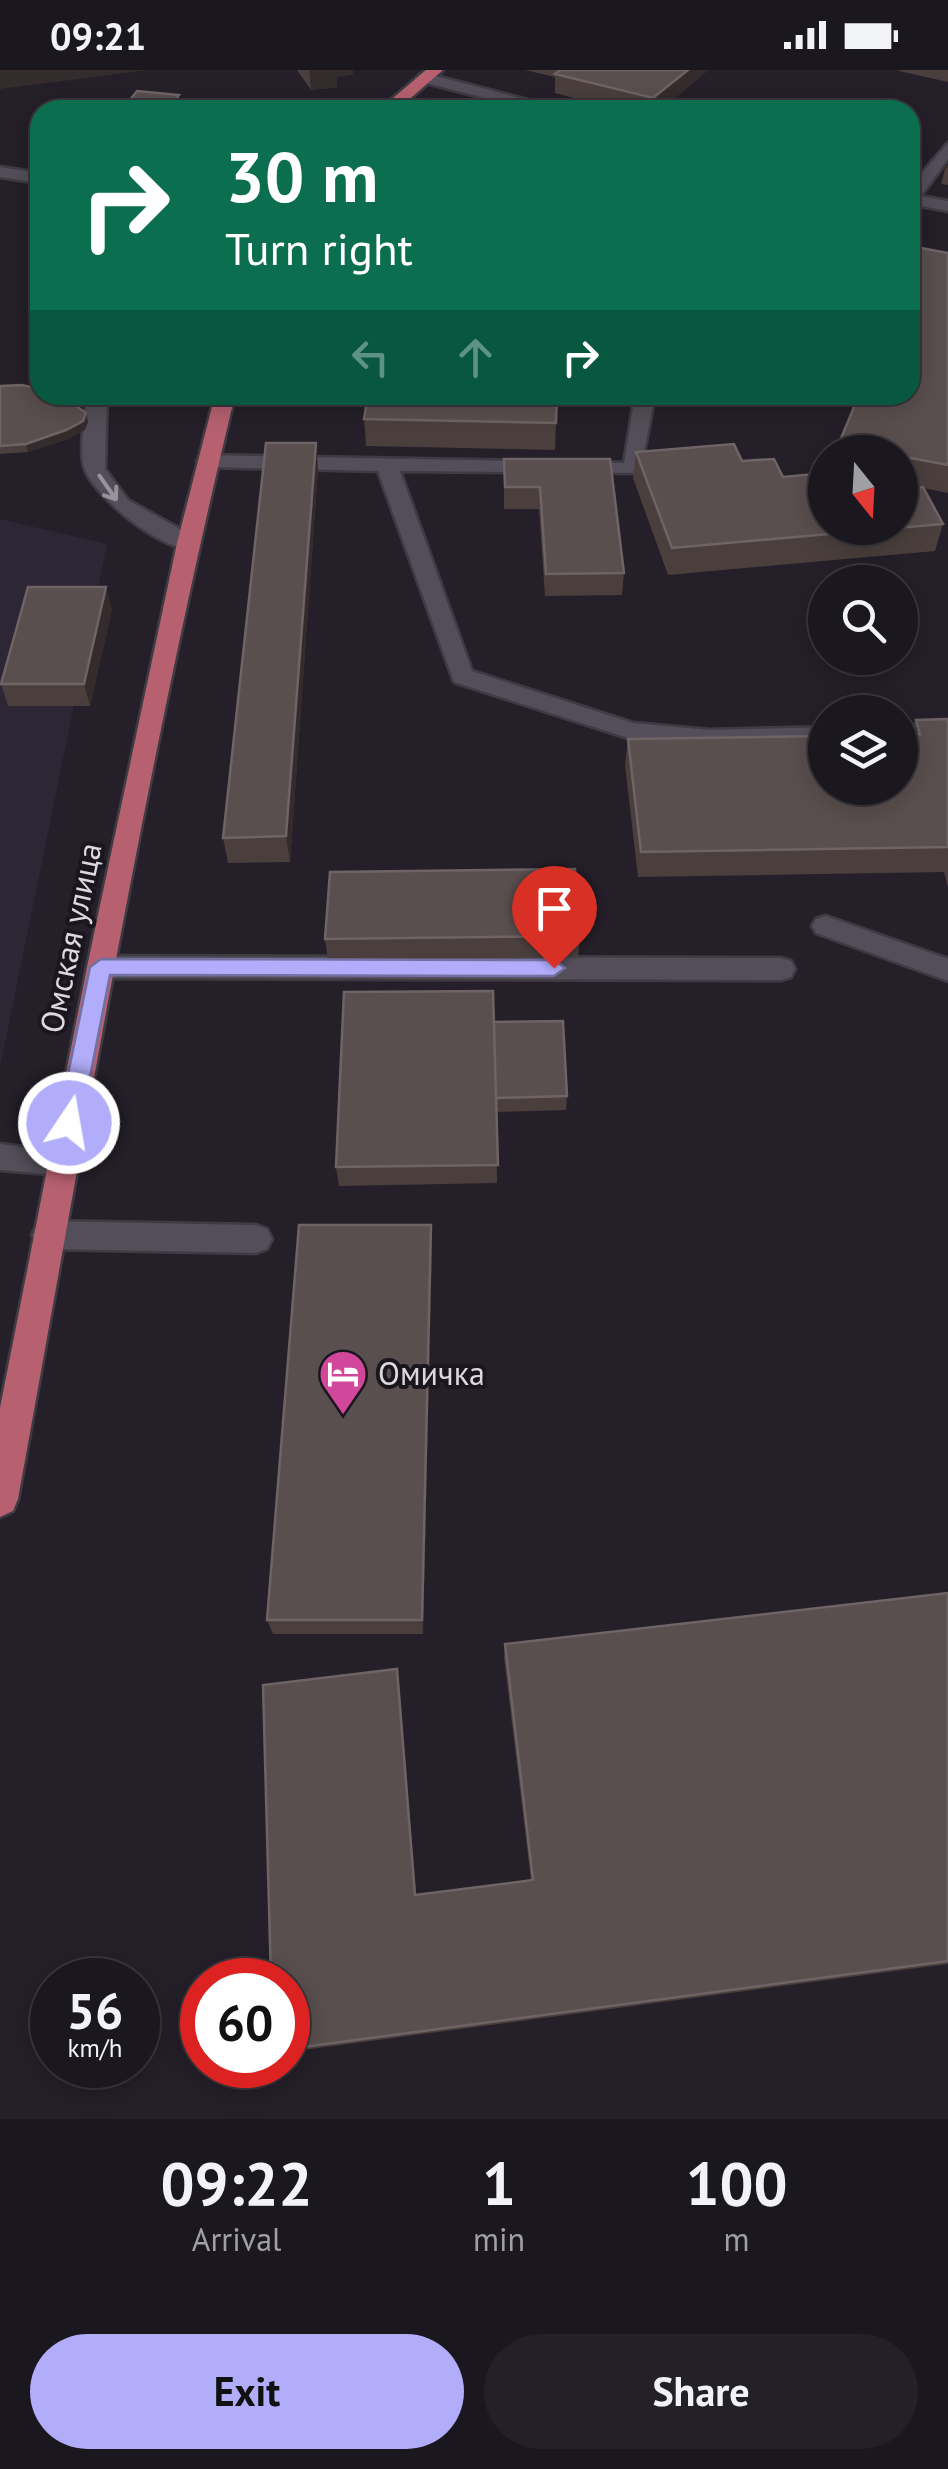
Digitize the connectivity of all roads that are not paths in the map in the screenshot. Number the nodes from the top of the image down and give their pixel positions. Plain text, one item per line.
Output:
1 (430, 74) edge
2 (399, 100) edge
3 (516, 100) edge
4 (947, 151) edge
5 (0, 172) edge
6 (30, 176) edge
7 (920, 187) edge
8 (920, 201) edge
9 (948, 206) edge
10 (97, 405) edge
11 (223, 405) edge
12 (643, 405) edge
13 (207, 461) junction
14 (388, 465) junction
15 (188, 543) junction
16 (948, 732) edge
17 (918, 733) edge
18 (808, 735) edge
19 (826, 926) dead end
20 (101, 967) junction
21 (781, 969) dead end
22 (948, 970) edge
23 (0, 1158) edge
24 (62, 1162) junction
25 (48, 1235) junction
26 (256, 1239) dead end
27 (0, 1498) edge

1 - 2 main road
1 - 3 street
4 - 7 street
5 - 6 street
8 - 9 street
10 -> 15 street
11 - 13 main road, Омская улица
12 - 14 street
13 - 14 street
13 - 15 main road, Омская улица
14 - 18 street
15 - 20 main road, Омская улица
16 - 17 street
19 - 22 street
20 - 21 street
20 - 24 main road, Омская улица
23 - 24 street
24 - 25 main road, Омская улица
25 - 26 street
25 - 27 main road, Омская улица

